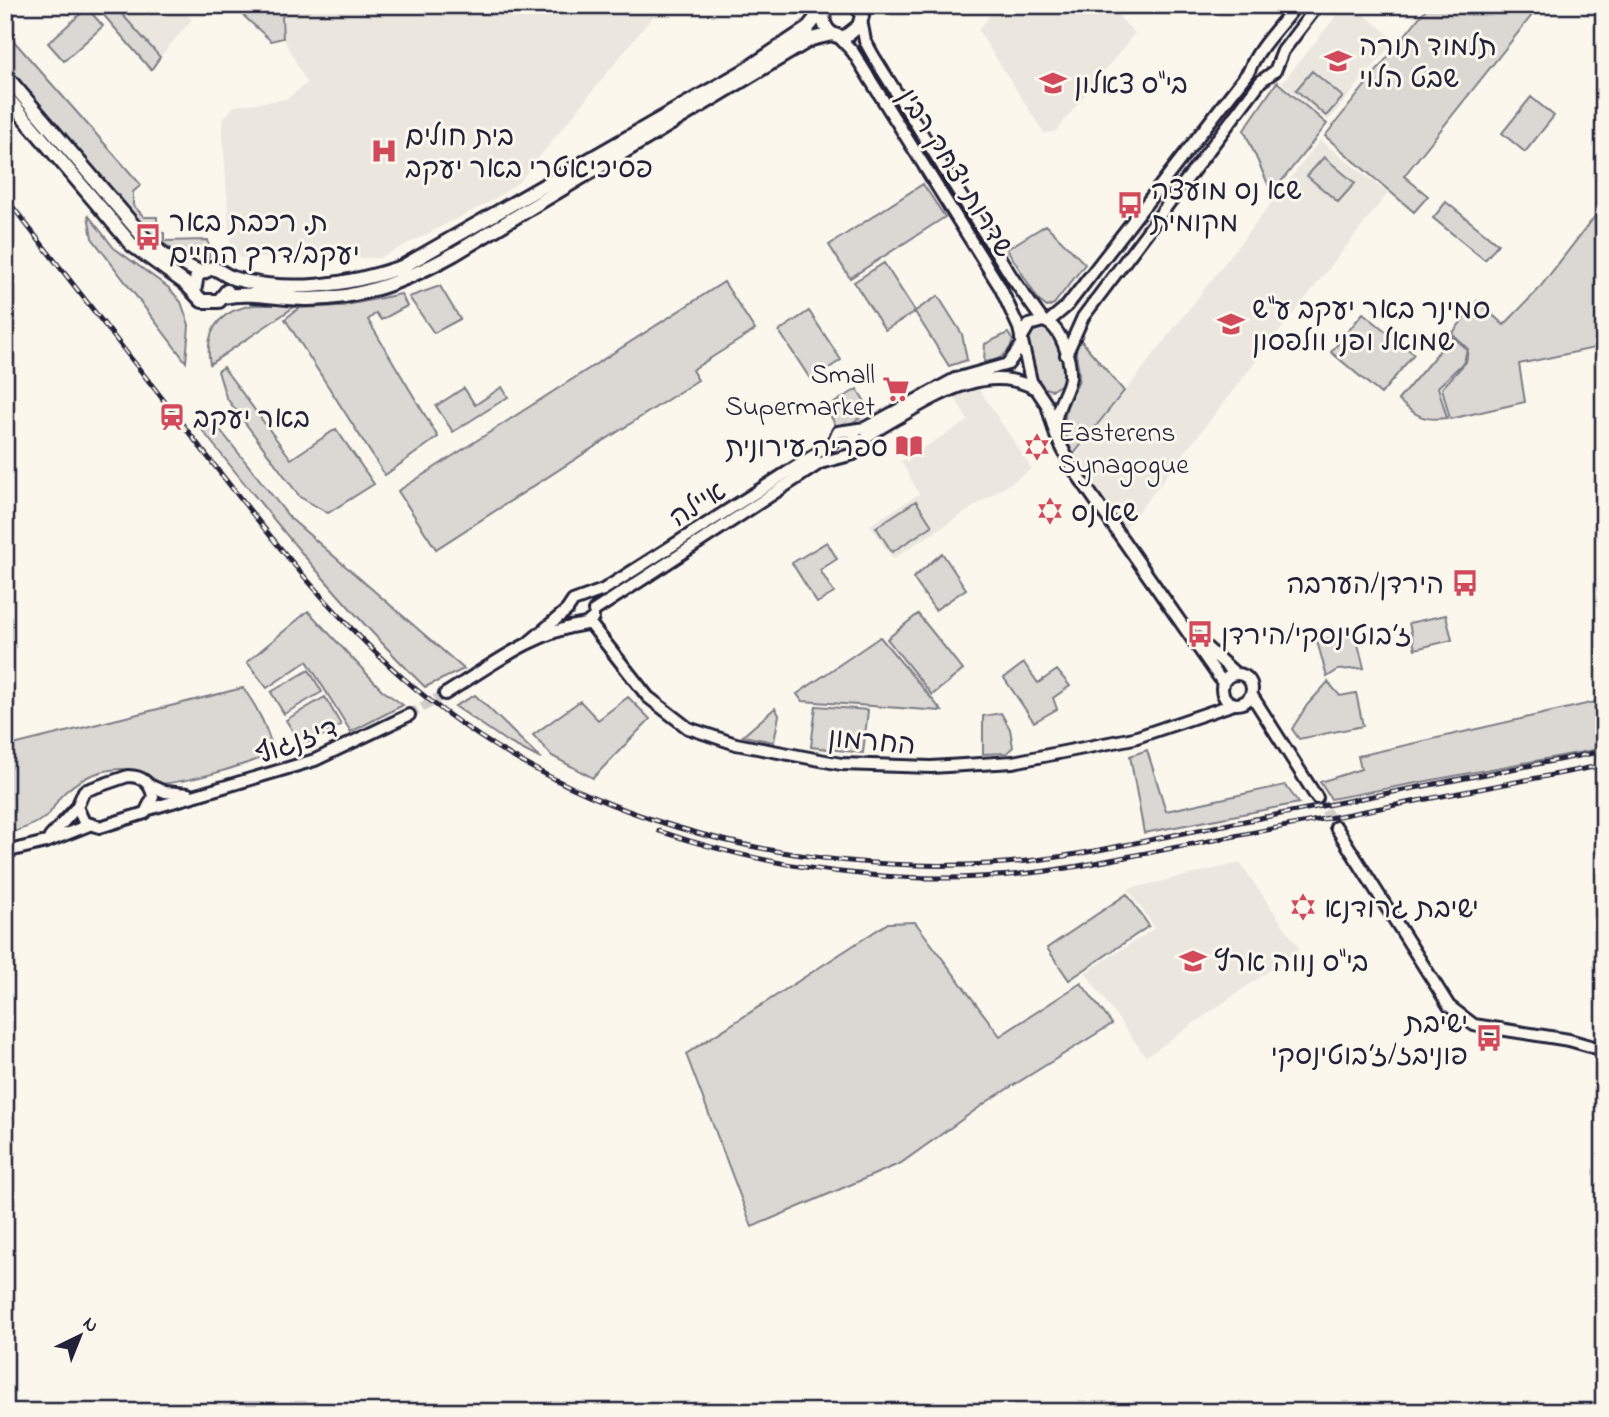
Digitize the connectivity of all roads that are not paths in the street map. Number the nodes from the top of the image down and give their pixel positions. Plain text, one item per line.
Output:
1 (826, 5) edge
2 (1296, 5) edge
3 (1318, 5) edge
4 (862, 12) edge
5 (835, 35) junction
6 (1262, 49) junction
7 (1278, 59) junction
8 (1252, 62) junction
9 (5, 75) edge
10 (1267, 75) junction
11 (5, 95) edge
12 (200, 272) junction
13 (225, 275) junction
14 (194, 292) junction
15 (224, 297) junction
16 (1046, 321) junction
17 (1021, 343) junction
18 (1066, 355) junction
19 (1066, 388) junction
20 (1036, 389) junction
21 (852, 431) junction
22 (1056, 436) junction
23 (833, 442) junction
24 (859, 443) junction
25 (841, 455) junction
26 (585, 599) junction
27 (568, 610) junction
28 (1171, 612) junction
29 (592, 616) junction
30 (575, 624) junction
31 (528, 643) junction
32 (1236, 674) junction
33 (1222, 686) junction
34 (445, 694) tunnel mouth
35 (1251, 694) junction
36 (1237, 704) junction
37 (408, 715) tunnel mouth
38 (1195, 717) junction
39 (1273, 734) junction
40 (149, 785) junction
41 (194, 794) junction
42 (1317, 798) tunnel mouth
43 (77, 807) junction
44 (149, 808) junction
45 (89, 825) junction
46 (1336, 827) tunnel mouth
47 (46, 842) junction
48 (5, 852) edge
49 (1604, 1050) edge

1 - 5 main road
1 - 13 main road
2 - 6 street
3 - 7 street
4 - 5 main road
4 - 16 street, שדרות יצחק רבין
5 - 15 main road
5 - 17 street, שדרות יצחק רבין
6 - 7 street
6 - 8 street
7 - 10 street
8 - 10 street
8 - 16 street
9 - 12 main road
10 - 18 street
11 - 14 main road
12 - 13 main road
12 - 14 main road
13 - 15 main road
14 - 15 main road
16 - 17 street
16 - 18 street, שדרות יצחק רבין
17 - 20 street, שדרות יצחק רבין
17 - 21 street
18 - 19 street
19 - 20 street
19 - 22 street
20 - 22 street, שדרות יצחק רבין
20 - 24 street
21 - 23 street
21 - 24 street
22 - 28 street, שדרות יצחק רבין
23 - 25 street
23 - 26 street, איילה
24 - 25 street
25 - 29 street, איילה
26 - 27 street
26 - 29 street
27 - 30 street
27 - 31 street
28 - 32 street
28 - 33 street
29 - 30 street
29 - 38 street, החרמון
30 - 31 street
31 - 34 street
32 - 33 street
32 - 35 street
33 - 36 street
33 - 38 street, החרמון
35 - 36 street
35 - 39 street
36 - 38 street, החרמון
36 - 39 street
37 - 41 street, דיזנגוף
39 - 42 street
40 - 41 street, דיזנגוף
40 - 43 street
40 - 44 street
41 - 44 street, דיזנגוף
43 - 45 street
43 - 47 street
44 - 45 street
45 - 47 street
46 - 49 street
47 - 48 street

